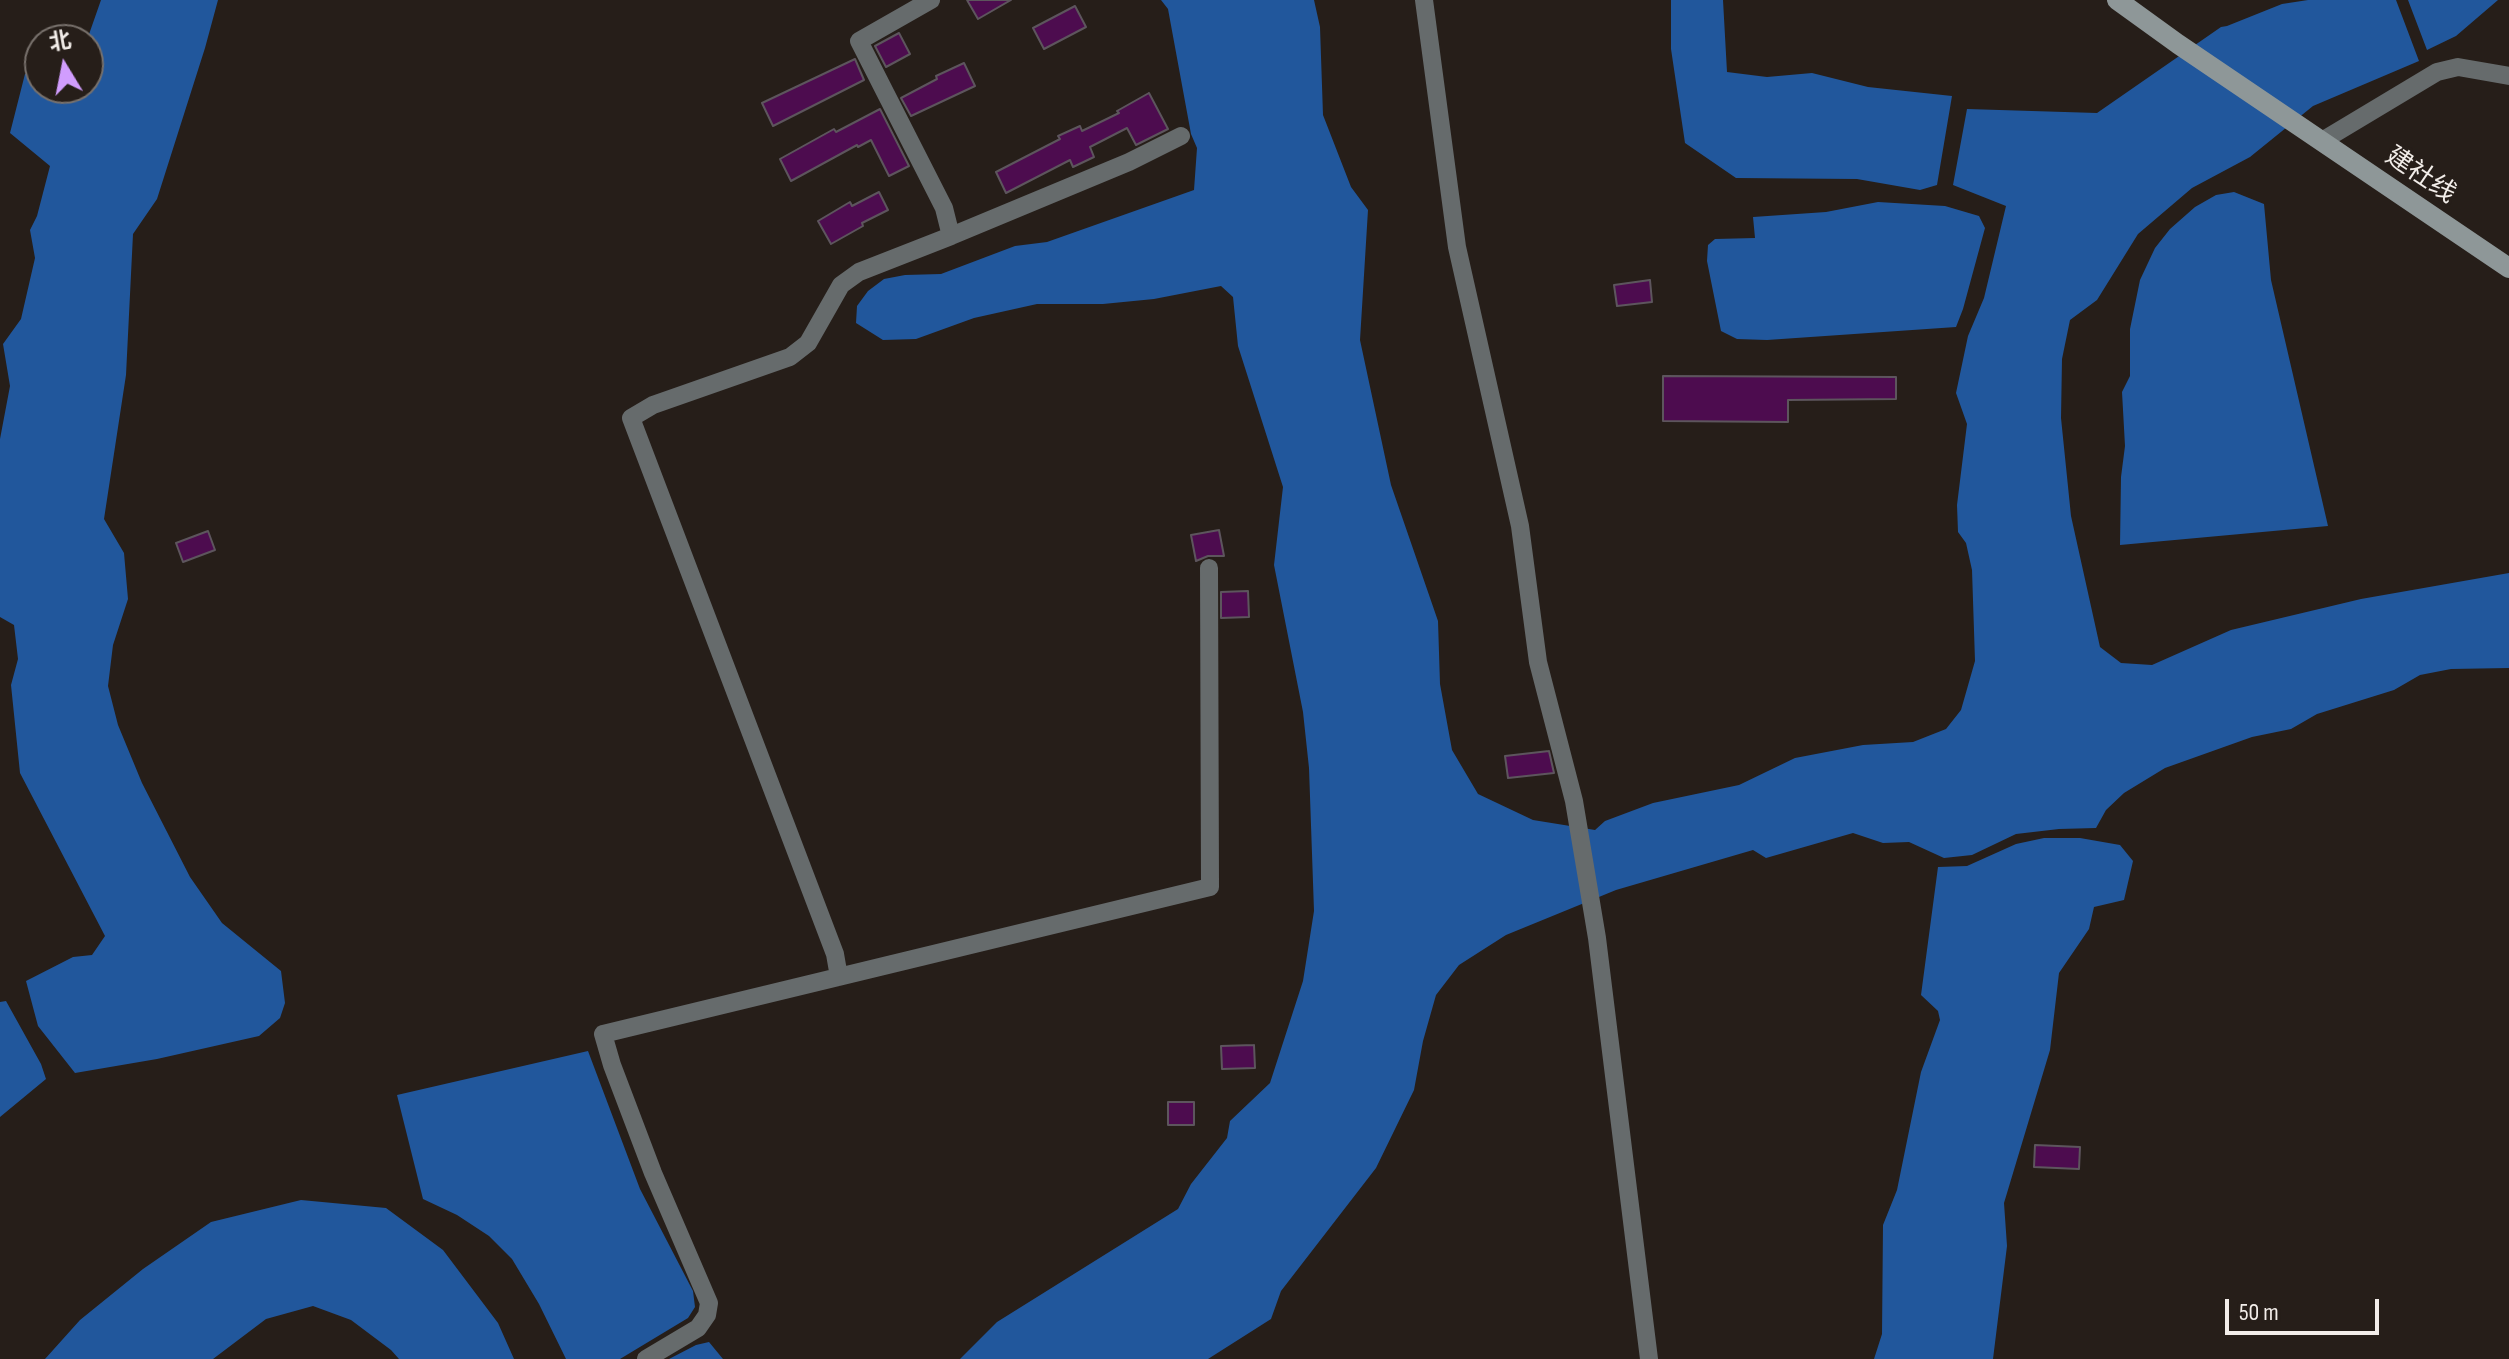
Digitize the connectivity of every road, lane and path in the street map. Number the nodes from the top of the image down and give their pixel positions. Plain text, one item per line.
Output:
1 (931, 0) edge
2 (1424, 0) edge
3 (2117, 0) edge
4 (2509, 76) edge
5 (1181, 136) dead end
6 (2322, 141) junction
7 (951, 236) junction
8 (2509, 268) edge
9 (1209, 568) dead end
10 (839, 977) junction
11 (646, 1359) edge
12 (1649, 1359) edge

1 - 7 street
2 - 12 street
3 - 6 main road, 建社线
4 - 6 street
5 - 7 street
6 - 8 main road, 建社线
7 - 10 street
9 - 10 street
10 - 11 street

